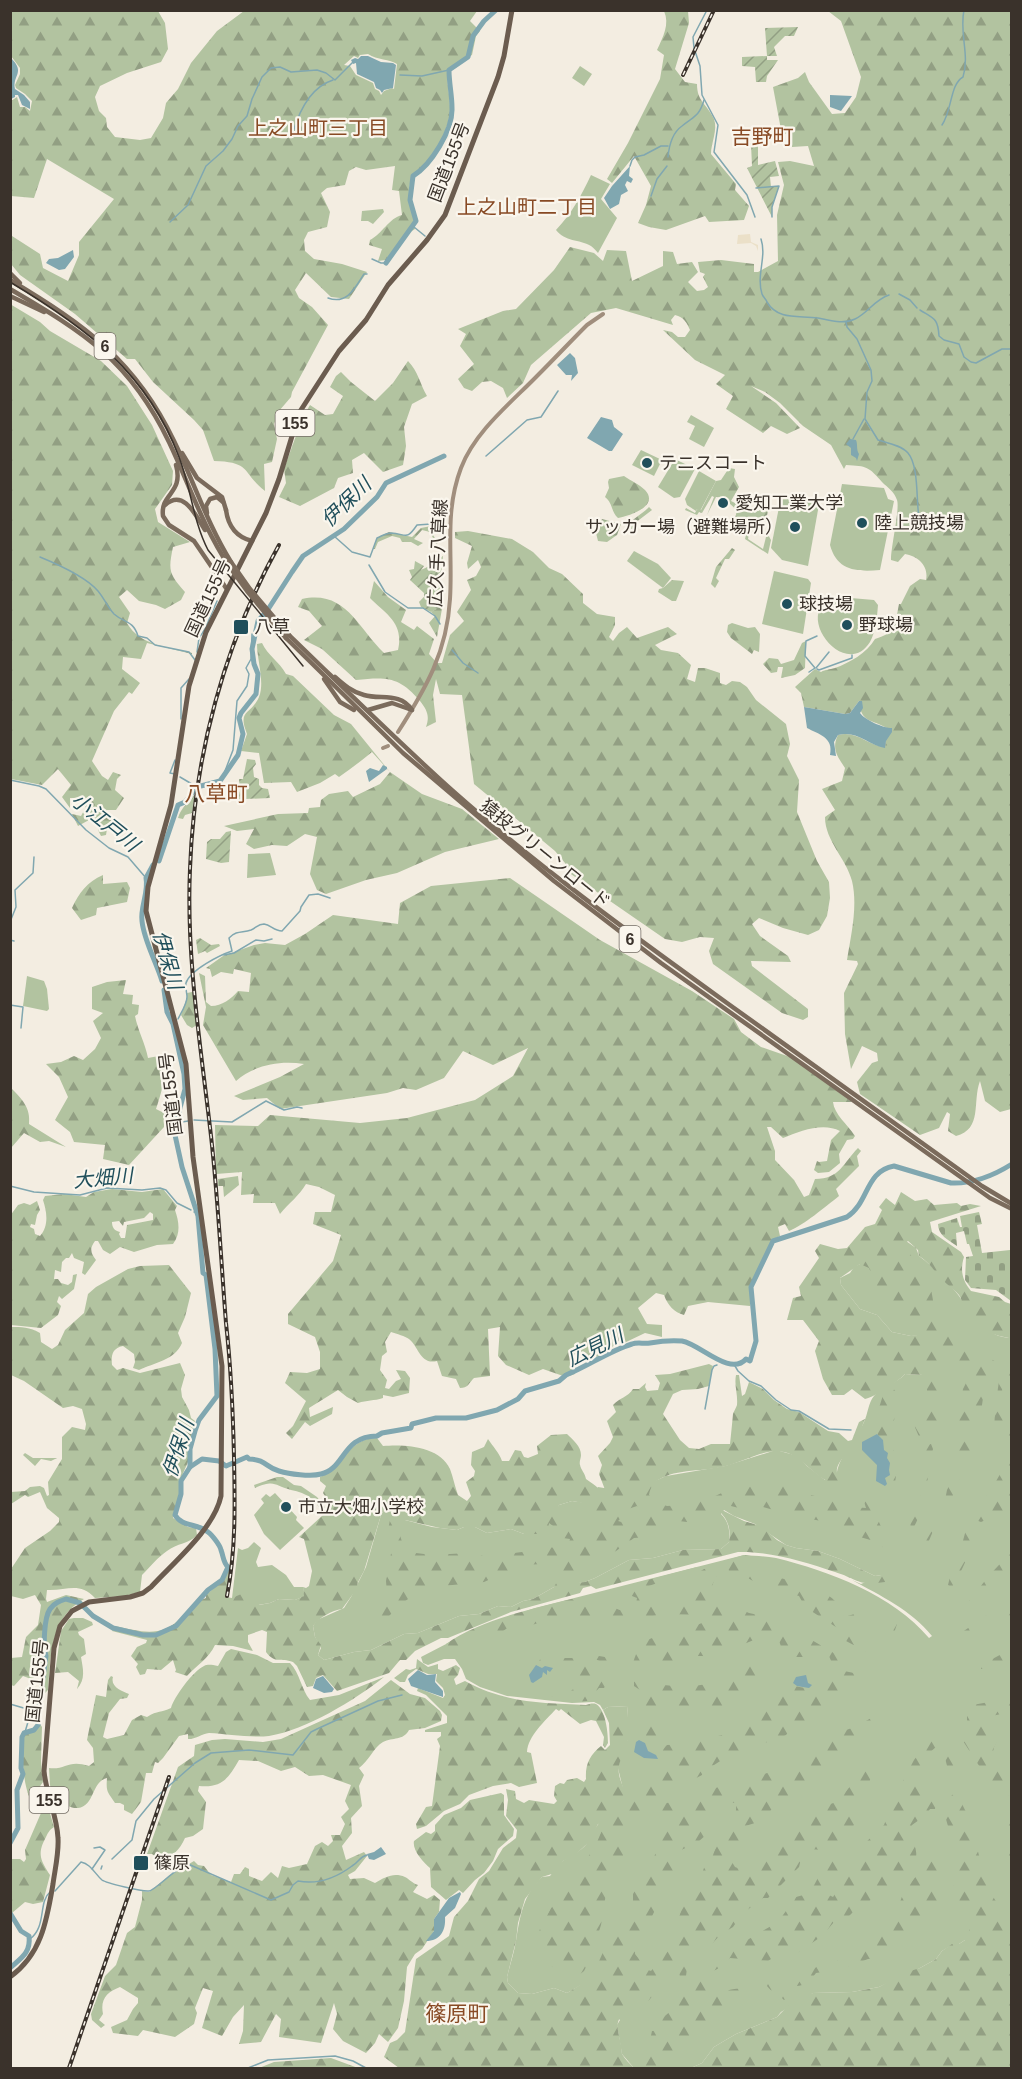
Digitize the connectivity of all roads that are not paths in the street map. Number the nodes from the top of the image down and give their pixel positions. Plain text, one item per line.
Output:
1 (512, 10) edge
2 (10, 273) edge
3 (10, 280) edge
4 (10, 289) edge
5 (29, 291) junction
6 (10, 296) edge
7 (603, 314) dead end
8 (97, 345) junction
9 (163, 419) junction
10 (175, 457) junction
11 (192, 489) junction
12 (162, 509) junction
13 (226, 510) junction
14 (208, 521) junction
15 (252, 541) junction
16 (229, 564) junction
17 (226, 588) junction
18 (288, 637) junction
19 (303, 648) junction
20 (318, 669) junction
21 (354, 710) dead end
22 (368, 710) dead end
23 (412, 710) junction
24 (398, 732) dead end
25 (962, 1175) junction
26 (980, 1187) junction
27 (1011, 1204) edge
28 (1011, 1209) edge
29 (10, 1977) edge

1 - 15 highway, 国道155号 / 155
2 - 5 main road, 6
3 - 5 main road, 6
4 - 8 main road, 6
5 - 9 main road, 6
6 - 8 main road, 6
7 - 23 main road, 広久手八草線
8 - 10 main road, 6
9 - 11 main road, 6
9 - 13 main road, 6
10 - 11 main road, 6
10 - 12 main road, 6
11 - 14 main road, 猿投グリーンロード / 6
11 - 16 main road, 猿投グリーンロード / 6
12 - 16 main road
12 - 17 main road
13 - 14 main road
13 - 15 main road, 6
14 - 16 main road, 猿投グリーンロード / 6
15 - 17 highway, 国道155号 / 155
16 - 18 main road, 猿投グリーンロード / 6, bridge
17 - 29 highway, 国道155号 / 155
18 - 19 main road, 猿投グリーンロード / 6
18 - 20 main road, 猿投グリーンロード / 6
19 - 23 main road
19 - 25 main road, 猿投グリーンロード / 6
20 - 21 main road
20 - 25 main road, 猿投グリーンロード / 6
22 - 23 main road
23 - 24 main road, 広久手八草線
25 - 26 main road, 猿投グリーンロード / 6
26 - 27 main road, 猿投グリーンロード / 6
26 - 28 main road, 猿投グリーンロード / 6

